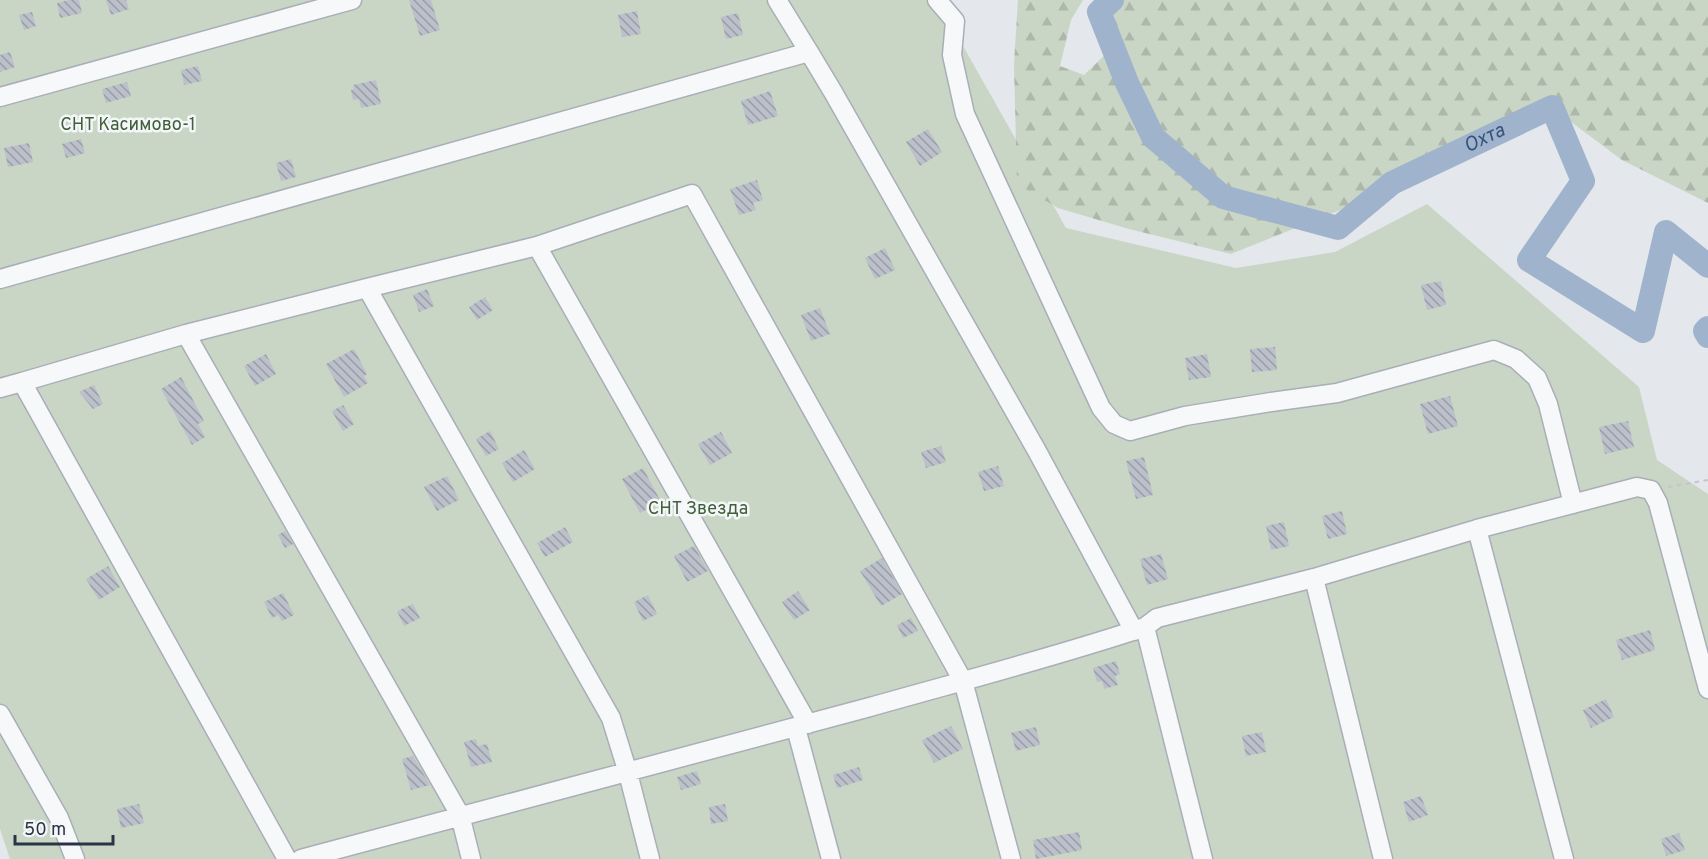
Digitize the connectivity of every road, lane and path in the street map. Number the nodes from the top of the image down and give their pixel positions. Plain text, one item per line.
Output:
1 (352, 0) edge
2 (777, 0) edge
3 (938, 0) edge
4 (809, 52) junction
5 (0, 97) edge
6 (537, 246) junction
7 (0, 279) edge
8 (367, 288) junction
9 (186, 334) junction
10 (22, 382) junction
11 (0, 388) edge
12 (1708, 480) edge
13 (1651, 490) junction
14 (1573, 504) junction
15 (1477, 529) junction
16 (1314, 578) junction
17 (1139, 629) junction
18 (963, 681) junction
19 (1708, 689) edge
20 (0, 714) edge
21 (802, 726) junction
22 (628, 772) junction
23 (460, 815) junction
24 (75, 859) edge
25 (287, 859) edge
26 (301, 859) edge
27 (471, 859) edge
28 (650, 859) edge
29 (831, 859) edge
30 (1011, 859) edge
31 (1203, 859) edge
32 (1383, 859) edge
33 (1564, 859) edge

1 - 5 street
2 - 4 street
3 - 14 street
4 - 7 street
4 - 17 street
6 - 8 street
6 - 18 street
6 - 21 street
8 - 9 street
8 - 22 street
9 - 10 street
9 - 23 street
10 - 11 street
10 - 25 street
12 - 13 path
13 - 14 street
13 - 19 street
14 - 15 street
15 - 16 street
15 - 33 street
16 - 17 street
16 - 32 street
17 - 18 street
17 - 31 street
18 - 21 street
18 - 30 street
20 - 24 street
21 - 22 street
21 - 29 street
22 - 23 street
22 - 28 street
23 - 26 street
23 - 27 street

